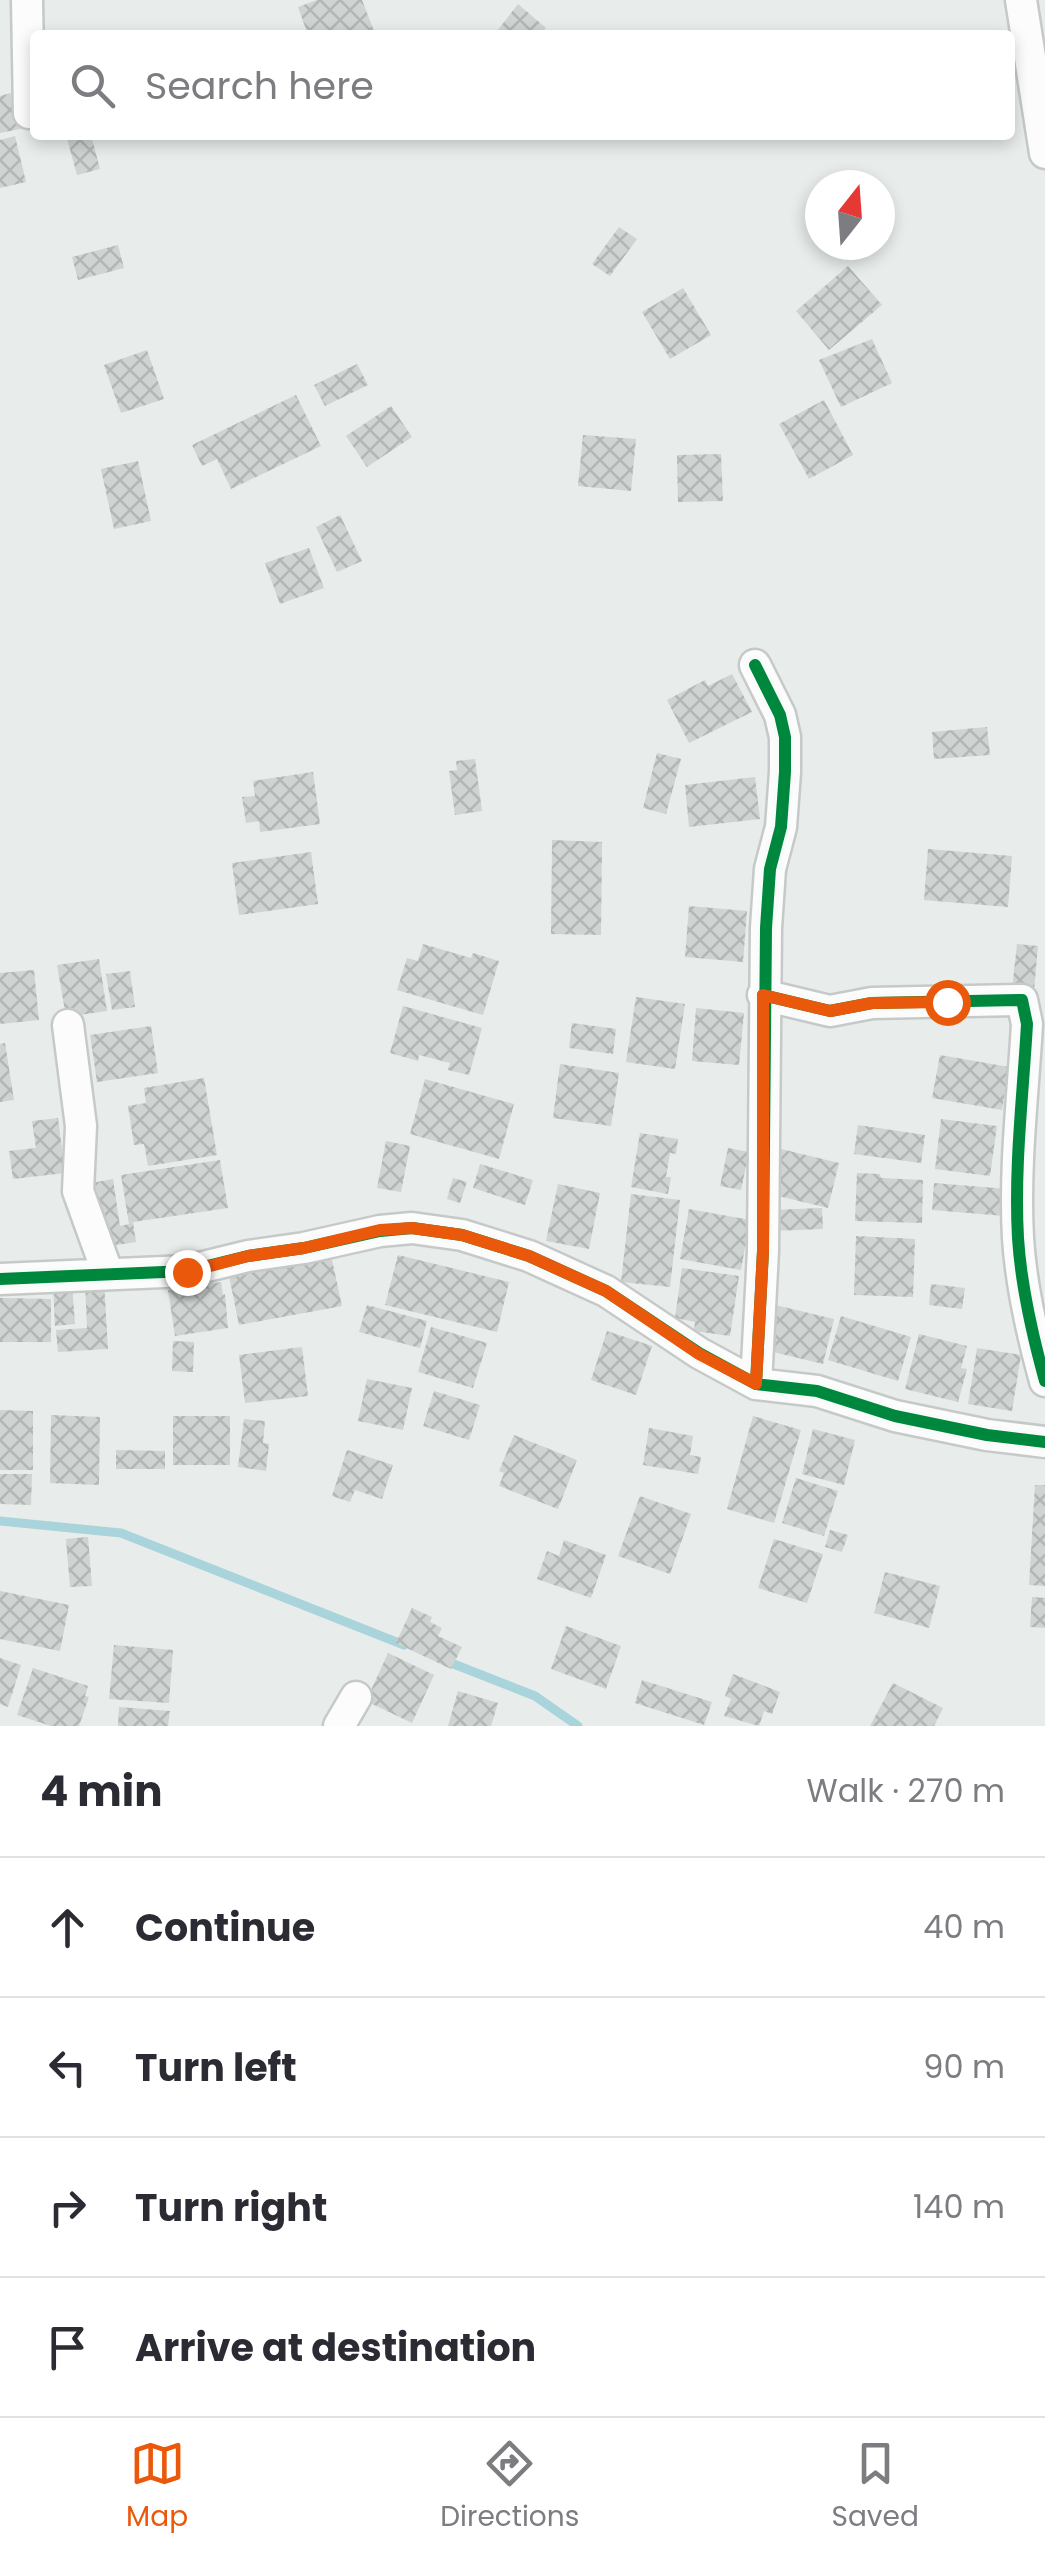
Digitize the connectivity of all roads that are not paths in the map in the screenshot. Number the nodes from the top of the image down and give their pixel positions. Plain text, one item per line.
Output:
1 (28, 0) edge
2 (1021, 0) edge
3 (1037, 51) edge
4 (29, 113) dead end
5 (1045, 154) edge
6 (755, 665) dead end
7 (763, 995) junction
8 (68, 1024) dead end
9 (108, 1274) junction
10 (0, 1279) edge
11 (1045, 1381) edge
12 (756, 1384) junction
13 (1045, 1442) edge
14 (356, 1697) dead end
15 (339, 1726) edge

1 - 4 street
2 - 3 street
3 - 5 street
6 - 7 street
7 - 11 street
7 - 12 street
8 - 9 street
9 - 10 street
9 - 12 street
12 - 13 street
14 - 15 street

